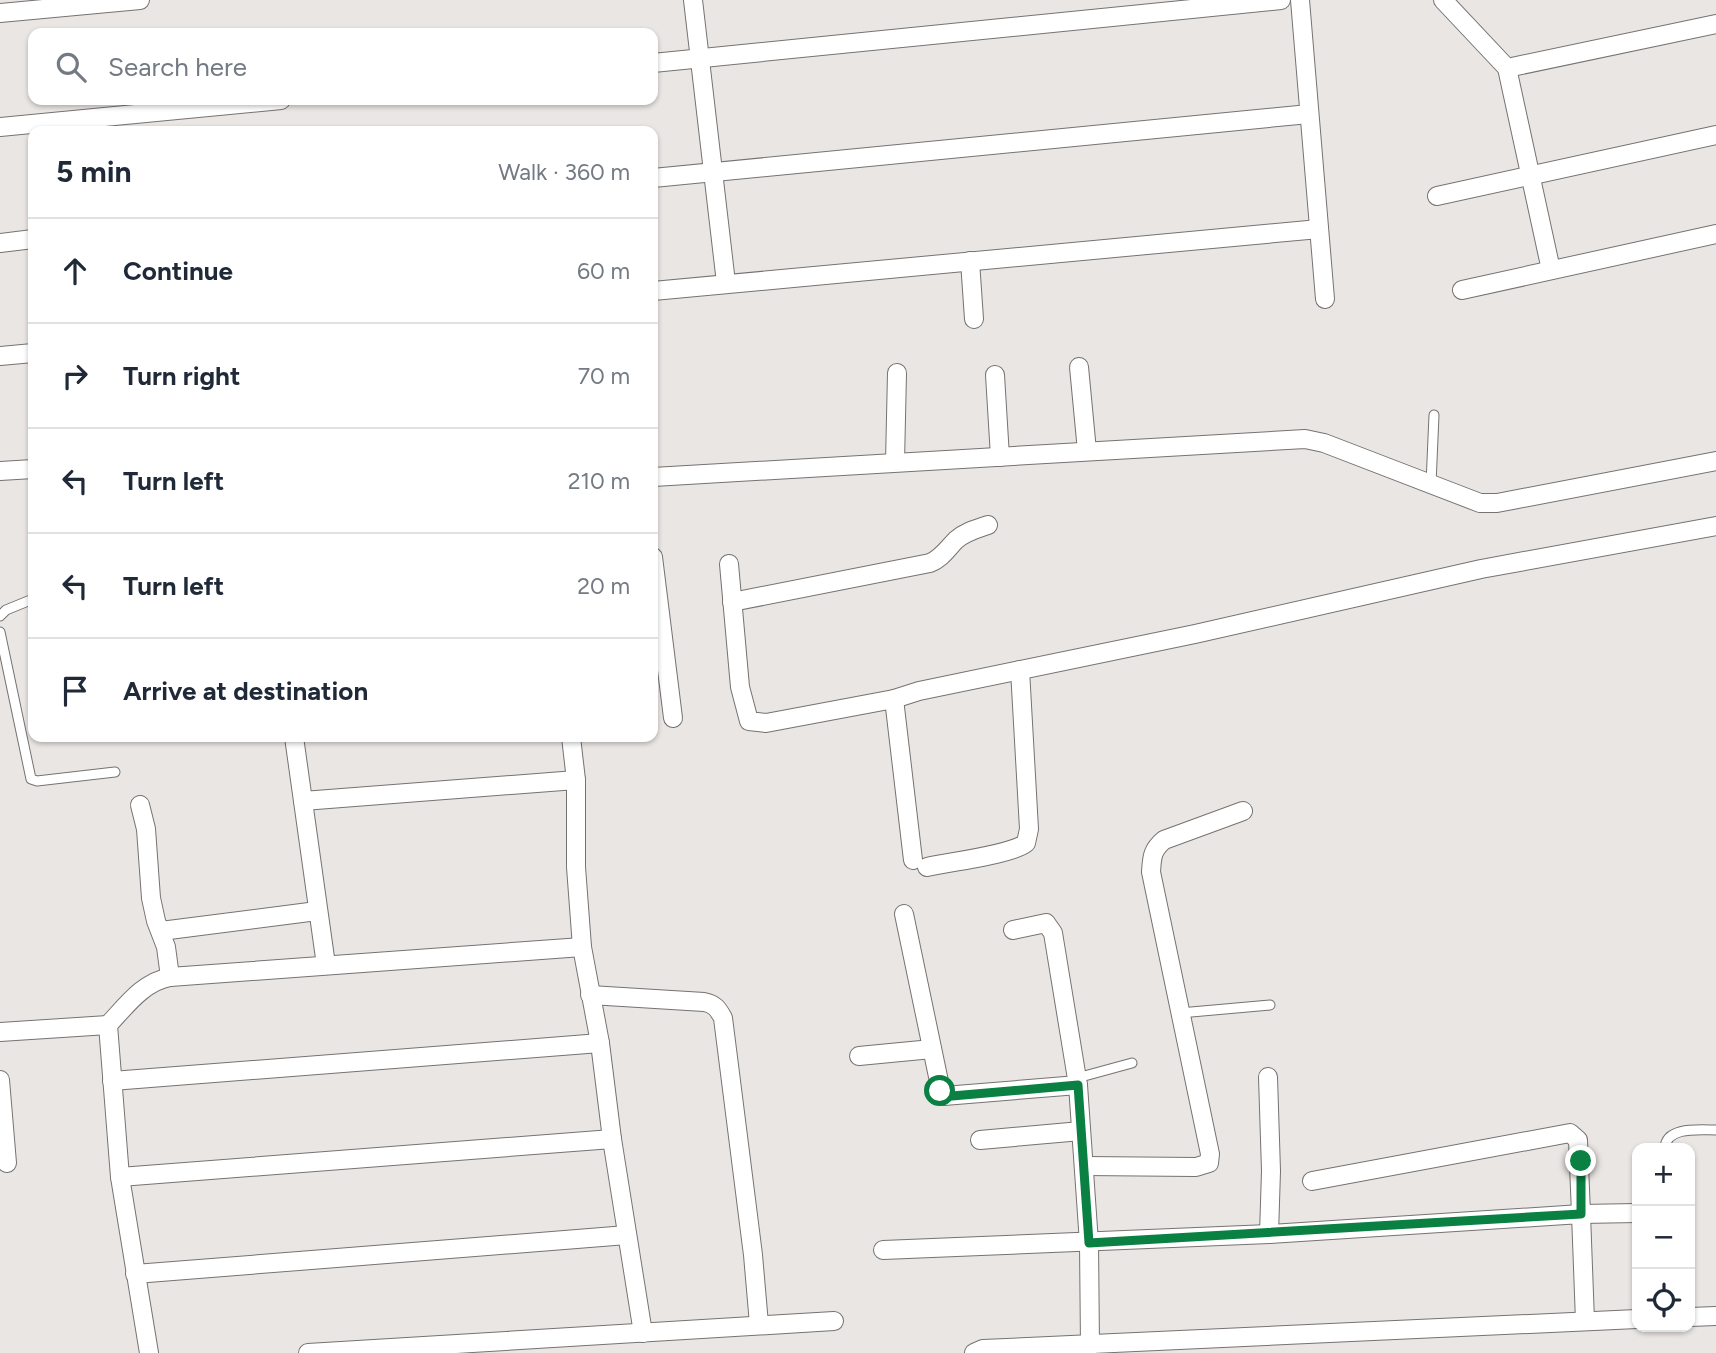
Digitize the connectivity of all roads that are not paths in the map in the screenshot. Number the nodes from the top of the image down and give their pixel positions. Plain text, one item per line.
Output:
1 (140, 0) edge
2 (693, 0) edge
3 (1280, 0) edge
4 (1300, 0) edge
5 (1443, 0) edge
6 (0, 13) edge
7 (1716, 24) edge
8 (699, 58) junction
9 (658, 62) edge
10 (1507, 68) junction
11 (229, 105) edge
12 (1310, 114) junction
13 (0, 127) edge
14 (1716, 135) edge
15 (713, 172) junction
16 (1530, 174) junction
17 (658, 178) edge
18 (1437, 196) dead end
19 (1319, 229) junction
20 (1716, 233) edge
21 (28, 240) edge
22 (0, 243) edge
23 (971, 261) junction
24 (1551, 270) junction
25 (726, 283) junction
26 (658, 290) edge
27 (1462, 290) dead end
28 (1325, 299) dead end
29 (974, 319) dead end
30 (28, 353) edge
31 (0, 356) edge
32 (1079, 367) dead end
33 (897, 373) dead end
34 (995, 375) dead end
35 (1434, 415) dead end
36 (1087, 452) junction
37 (1000, 457) junction
38 (1716, 461) edge
39 (895, 462) junction
40 (28, 469) edge
41 (0, 471) edge
42 (658, 477) edge
43 (1431, 484) junction
44 (988, 525) dead end
45 (1716, 526) edge
46 (729, 564) dead end
47 (658, 597) edge
48 (28, 600) edge
49 (732, 602) junction
50 (0, 616) edge
51 (0, 632) edge
52 (1020, 670) junction
53 (894, 699) junction
54 (673, 718) dead end
55 (295, 742) edge
56 (572, 742) edge
57 (115, 772) dead end
58 (576, 780) junction
59 (303, 801) junction
60 (140, 805) dead end
61 (1243, 811) dead end
62 (317, 911) junction
63 (904, 914) dead end
64 (1013, 930) dead end
65 (162, 931) junction
66 (582, 947) junction
67 (326, 965) junction
68 (170, 977) junction
69 (590, 995) junction
70 (1270, 1005) dead end
71 (1180, 1013) junction
72 (108, 1025) junction
73 (0, 1032) edge
74 (600, 1043) junction
75 (932, 1049) junction
76 (859, 1056) dead end
77 (1132, 1063) dead end
78 (1268, 1077) dead end
79 (0, 1080) edge
80 (112, 1081) junction
81 (1077, 1082) junction
82 (1081, 1130) junction
83 (1716, 1130) edge
84 (612, 1139) junction
85 (980, 1140) dead end
86 (1665, 1143) edge
87 (7, 1163) dead end
88 (1084, 1166) junction
89 (120, 1177) junction
90 (1312, 1181) dead end
91 (1632, 1213) edge
92 (1581, 1214) junction
93 (1269, 1234) junction
94 (627, 1235) junction
95 (1089, 1243) junction
96 (883, 1250) dead end
97 (135, 1274) junction
98 (1716, 1316) edge
99 (1695, 1317) edge
100 (1632, 1319) edge
101 (835, 1321) dead end
102 (1585, 1321) junction
103 (759, 1324) junction
104 (643, 1333) junction
105 (1090, 1346) junction
106 (149, 1353) edge
107 (307, 1353) edge
108 (974, 1353) edge

1 - 6 street
2 - 8 street
3 - 8 street
4 - 12 street
5 - 10 street
7 - 10 street
8 - 9 street
8 - 15 street
10 - 16 street
11 - 13 street
12 - 15 street
12 - 19 street
14 - 16 street
15 - 17 street
15 - 25 street
16 - 18 street
16 - 24 street
19 - 23 street
19 - 28 street
20 - 24 street
21 - 22 street
23 - 25 street
23 - 29 street
24 - 27 street
25 - 26 street
30 - 31 street
32 - 36 street
33 - 39 street
34 - 37 street
35 - 43 lane
36 - 37 street
36 - 43 street
37 - 39 street
38 - 43 street
39 - 42 street
40 - 41 street
44 - 49 street
45 - 52 street
46 - 49 street
47 - 54 street
48 - 50 lane
49 - 53 street
51 - 57 lane
52 - 53 street
52 - 53 street
55 - 59 street
56 - 58 street
58 - 59 street
58 - 66 street
59 - 62 street
60 - 65 street
61 - 71 street
62 - 65 street
62 - 67 street
63 - 75 street
64 - 81 street
65 - 68 street
66 - 67 street
66 - 69 street
67 - 68 street
68 - 72 street
69 - 74 street
69 - 103 street
70 - 71 lane
71 - 88 street
72 - 73 street
72 - 80 street
74 - 80 street
74 - 84 street
75 - 76 street
75 - 81 street
77 - 81 lane
78 - 93 street
79 - 87 street
80 - 89 street
81 - 82 street
82 - 85 street
82 - 88 street
83 - 86 lane
84 - 89 street
84 - 94 street
88 - 95 street
89 - 97 street
90 - 92 street
91 - 92 street
92 - 93 street
92 - 102 street
93 - 95 street
94 - 97 street
94 - 104 street
95 - 96 street
95 - 105 street
97 - 106 street
98 - 99 street
100 - 102 street
101 - 103 street
102 - 105 street
103 - 104 street
104 - 107 street
105 - 108 street

